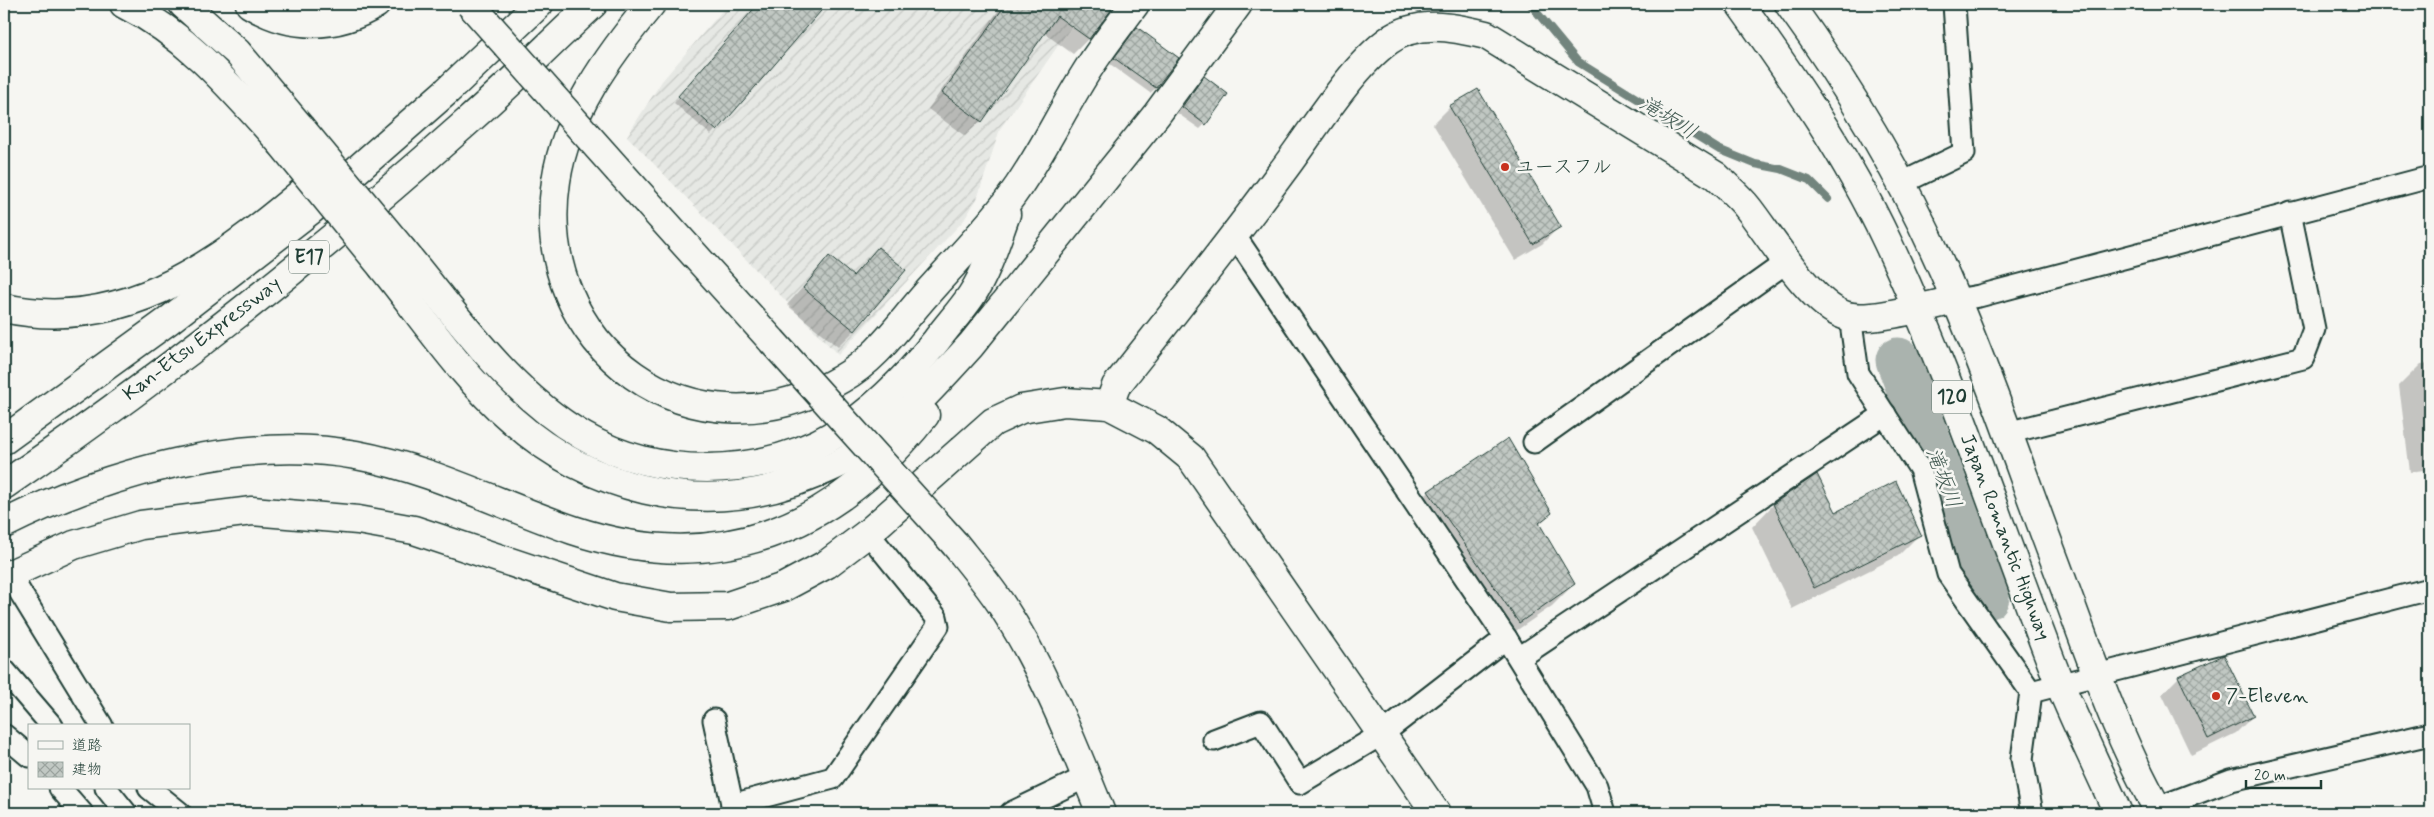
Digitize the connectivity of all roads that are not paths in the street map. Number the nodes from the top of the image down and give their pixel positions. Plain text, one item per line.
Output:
1 (124, 4) edge
2 (183, 4) edge
3 (250, 4) edge
4 (376, 4) edge
5 (470, 4) edge
6 (518, 4) edge
7 (539, 4) edge
8 (593, 4) edge
9 (651, 4) edge
10 (1135, 4) edge
11 (1238, 4) edge
12 (1740, 4) edge
13 (1788, 4) edge
14 (1954, 4) edge
15 (290, 135) junction
16 (2430, 177) edge
17 (1900, 184) junction
18 (1014, 193) junction
19 (2290, 213) junction
20 (1235, 236) junction
21 (393, 259) junction
22 (1788, 261) junction
23 (1956, 300) junction
24 (4, 308) edge
25 (1916, 308) junction
26 (1850, 316) junction
27 (971, 345) junction
28 (1109, 406) junction
29 (1885, 414) junction
30 (2007, 433) junction
31 (4, 440) edge
32 (1534, 442) dead end
33 (4, 485) edge
34 (4, 524) edge
35 (868, 533) junction
36 (7, 575) edge
37 (2430, 589) edge
38 (1506, 638) junction
39 (1519, 658) junction
40 (4, 670) edge
41 (2098, 674) junction
42 (2060, 684) junction
43 (2031, 692) junction
44 (714, 720) dead end
45 (50, 724) edge
46 (101, 724) edge
47 (1382, 734) junction
48 (2430, 734) edge
49 (4, 735) edge
50 (1214, 740) dead end
51 (28, 755) edge
52 (1086, 777) junction
53 (62, 790) edge
54 (108, 790) edge
55 (151, 790) edge
56 (733, 809) edge
57 (2158, 811) edge
58 (82, 813) edge
59 (126, 813) edge
60 (180, 813) edge
61 (1011, 813) edge
62 (1101, 813) edge
63 (1436, 813) edge
64 (1605, 813) edge
65 (2032, 813) edge
66 (2118, 813) edge

1 - 15 main road
2 - 15 main road
3 - 4 main road
5 - 52 main road, bridge
6 - 24 main road
7 - 31 main road, Kan-Etsu Expressway / E17
8 - 33 main road, Kan-Etsu Expressway / E17
9 - 18 main road
10 - 18 main road
11 - 27 main road
12 - 25 main road, Japan Romantic Highway / 120
13 - 17 main road, Japan Romantic Highway / 120
14 - 17 street
15 - 21 main road, bridge
16 - 19 street
17 - 23 main road, Japan Romantic Highway / 120
18 - 21 main road
19 - 23 street
19 - 30 street
20 - 22 main road
20 - 28 main road
20 - 38 street
21 - 27 main road
22 - 26 main road
22 - 32 street
23 - 25 main road
23 - 30 main road, Japan Romantic Highway / 120
25 - 26 main road
25 - 42 main road, Japan Romantic Highway / 120
26 - 29 street
27 - 34 main road
28 - 35 main road
28 - 47 main road
29 - 39 street
29 - 43 street
30 - 41 main road, Japan Romantic Highway / 120
35 - 36 main road
35 - 56 street
36 - 46 street
37 - 41 street
38 - 39 street
38 - 47 street
39 - 64 street
40 - 45 street
41 - 42 street
41 - 57 main road, Japan Romantic Highway / 120
42 - 43 street
42 - 66 main road, Japan Romantic Highway / 120
43 - 65 street
44 - 56 street
47 - 50 street
47 - 63 main road
48 - 57 street
49 - 51 street
52 - 61 street
52 - 62 main road
53 - 58 street
54 - 59 street
55 - 60 street

